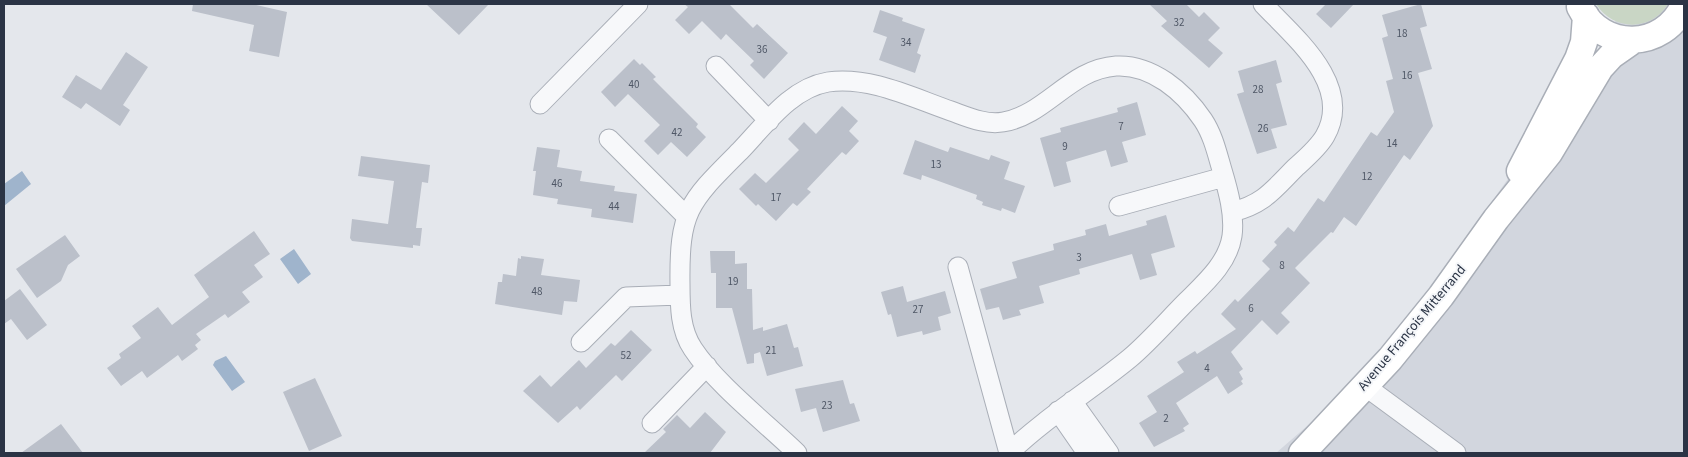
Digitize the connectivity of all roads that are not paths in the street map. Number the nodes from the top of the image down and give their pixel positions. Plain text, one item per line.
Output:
1 (638, 4) edge
2 (1263, 4) edge
3 (1684, 5) edge
4 (1582, 10) edge
5 (1644, 38) junction
6 (1684, 42) edge
7 (716, 66) dead end
8 (540, 104) dead end
9 (769, 120) junction
10 (609, 139) dead end
11 (1224, 177) junction
12 (1119, 206) dead end
13 (1232, 212) junction
14 (686, 216) junction
15 (1496, 219) junction
16 (958, 268) dead end
17 (680, 295) junction
18 (581, 342) dead end
19 (707, 366) junction
20 (1365, 386) junction
21 (1065, 406) junction
22 (652, 423) dead end
23 (794, 452) edge
24 (1009, 453) edge
25 (1087, 453) edge
26 (1109, 453) edge
27 (1302, 453) edge
28 (1456, 453) edge

1 - 8 street
2 - 13 street
3 - 5 street, Avenue François Mitterrand
4 - 5 street
4 - 15 street, Avenue François Mitterrand
5 - 6 street
5 - 15 street, Avenue François Mitterrand
7 - 9 street
9 - 11 street
9 - 14 street
10 - 14 street
11 - 12 street
11 - 13 street
13 - 21 street
14 - 17 street
15 - 20 street, Avenue François Mitterrand
16 - 24 street
17 - 18 street
17 - 19 street
19 - 22 street
19 - 23 street
20 - 27 street, Avenue François Mitterrand
20 - 28 street
21 - 24 street
21 - 25 street
21 - 26 street

